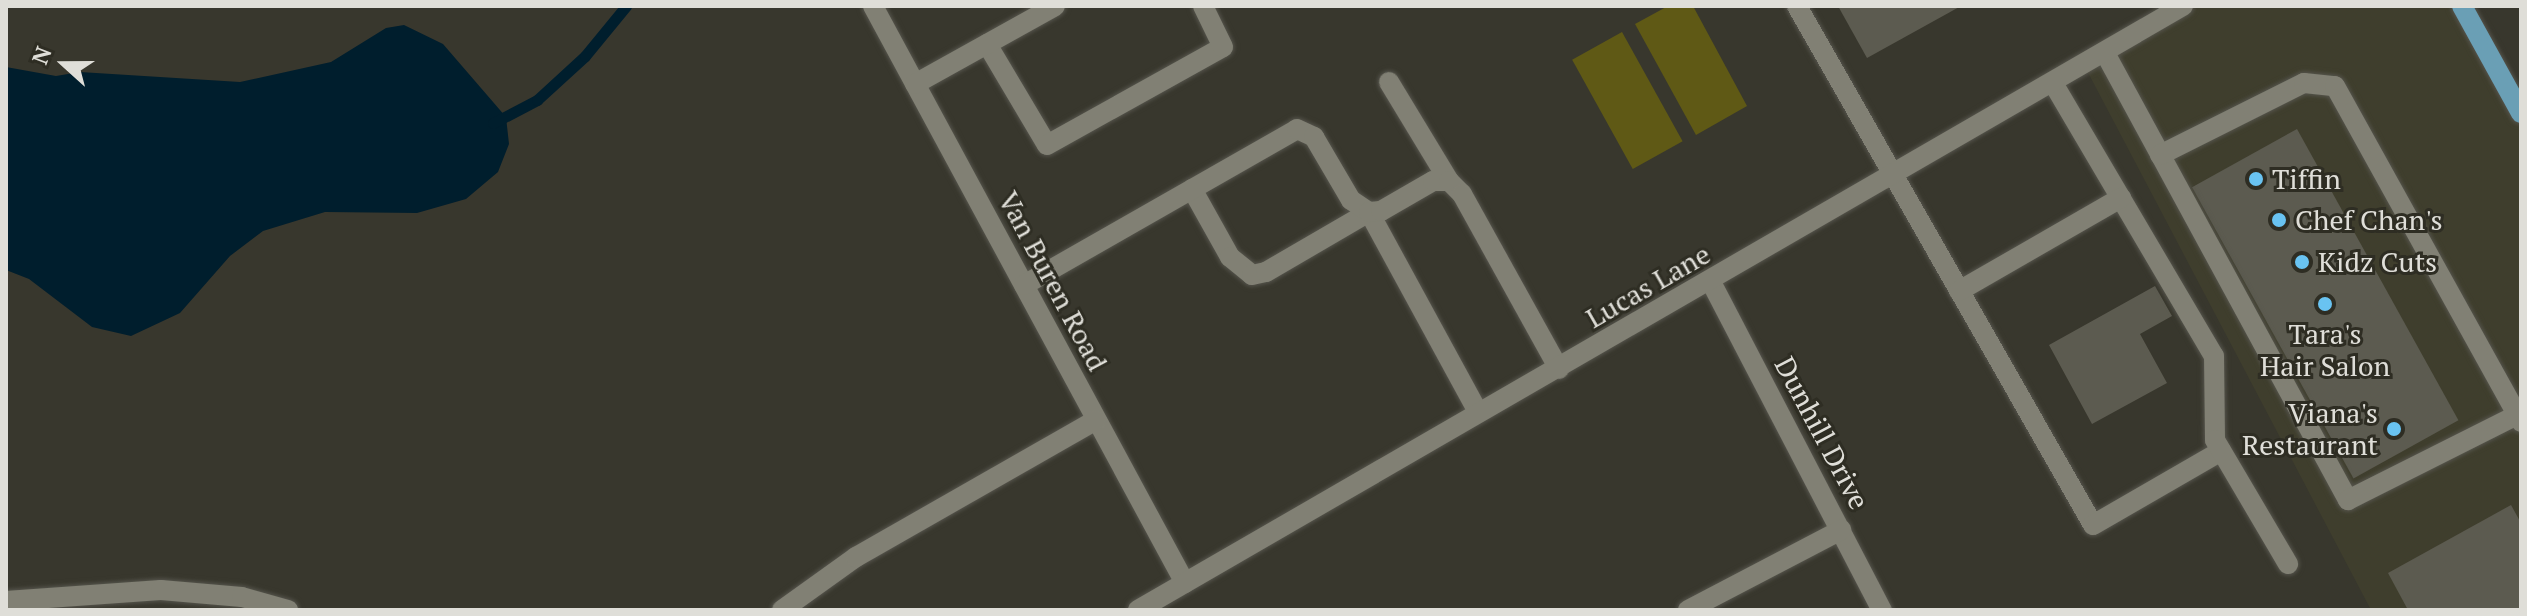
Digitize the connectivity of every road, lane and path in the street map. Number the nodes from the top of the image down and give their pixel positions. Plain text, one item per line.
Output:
1 (873, 6) edge
2 (1055, 6) edge
3 (1203, 6) edge
4 (1797, 6) edge
5 (2183, 6) edge
6 (2462, 6) edge
7 (987, 44) junction
8 (2105, 53) junction
9 (1389, 82) dead end
10 (2053, 83) junction
11 (915, 84) junction
12 (2521, 113) edge
13 (2160, 155) junction
14 (1894, 177) junction
15 (1449, 181) junction
16 (1192, 189) junction
17 (2121, 198) junction
18 (1369, 212) junction
19 (1711, 282) junction
20 (1024, 285) junction
21 (1959, 291) junction
22 (1559, 369) junction
23 (1478, 412) junction
24 (2520, 416) edge
25 (1096, 420) junction
26 (2221, 451) junction
27 (1841, 530) junction
28 (2288, 564) dead end
29 (1185, 583) junction
30 (6, 601) edge
31 (288, 610) edge
32 (782, 610) edge
33 (1138, 610) edge
34 (1688, 610) edge
35 (1882, 610) edge

1 - 11 street, Van Buren Road
2 - 7 street
3 - 7 street
4 - 14 street
5 - 8 street, Lucas Lane
6 - 12 main road
7 - 11 street
8 - 10 street, Lucas Lane
8 - 13 street
9 - 15 street
10 - 14 street, Lucas Lane
10 - 17 street
11 - 20 street, Van Buren Road
13 - 24 street
13 - 24 street
14 - 19 street, Lucas Lane
14 - 21 street
15 - 18 street
15 - 22 street
16 - 18 street
16 - 18 street
16 - 20 street
17 - 21 street
17 - 26 street
18 - 23 street
19 - 22 street, Lucas Lane
19 - 27 street, Dunhill Drive
20 - 25 street, Van Buren Road
21 - 26 street
22 - 23 street, Lucas Lane
23 - 29 street, Lucas Lane
25 - 29 street, Van Buren Road
25 - 32 street
26 - 28 street
27 - 34 street
27 - 35 street, Dunhill Drive
29 - 33 street, Lucas Lane
30 - 31 street

